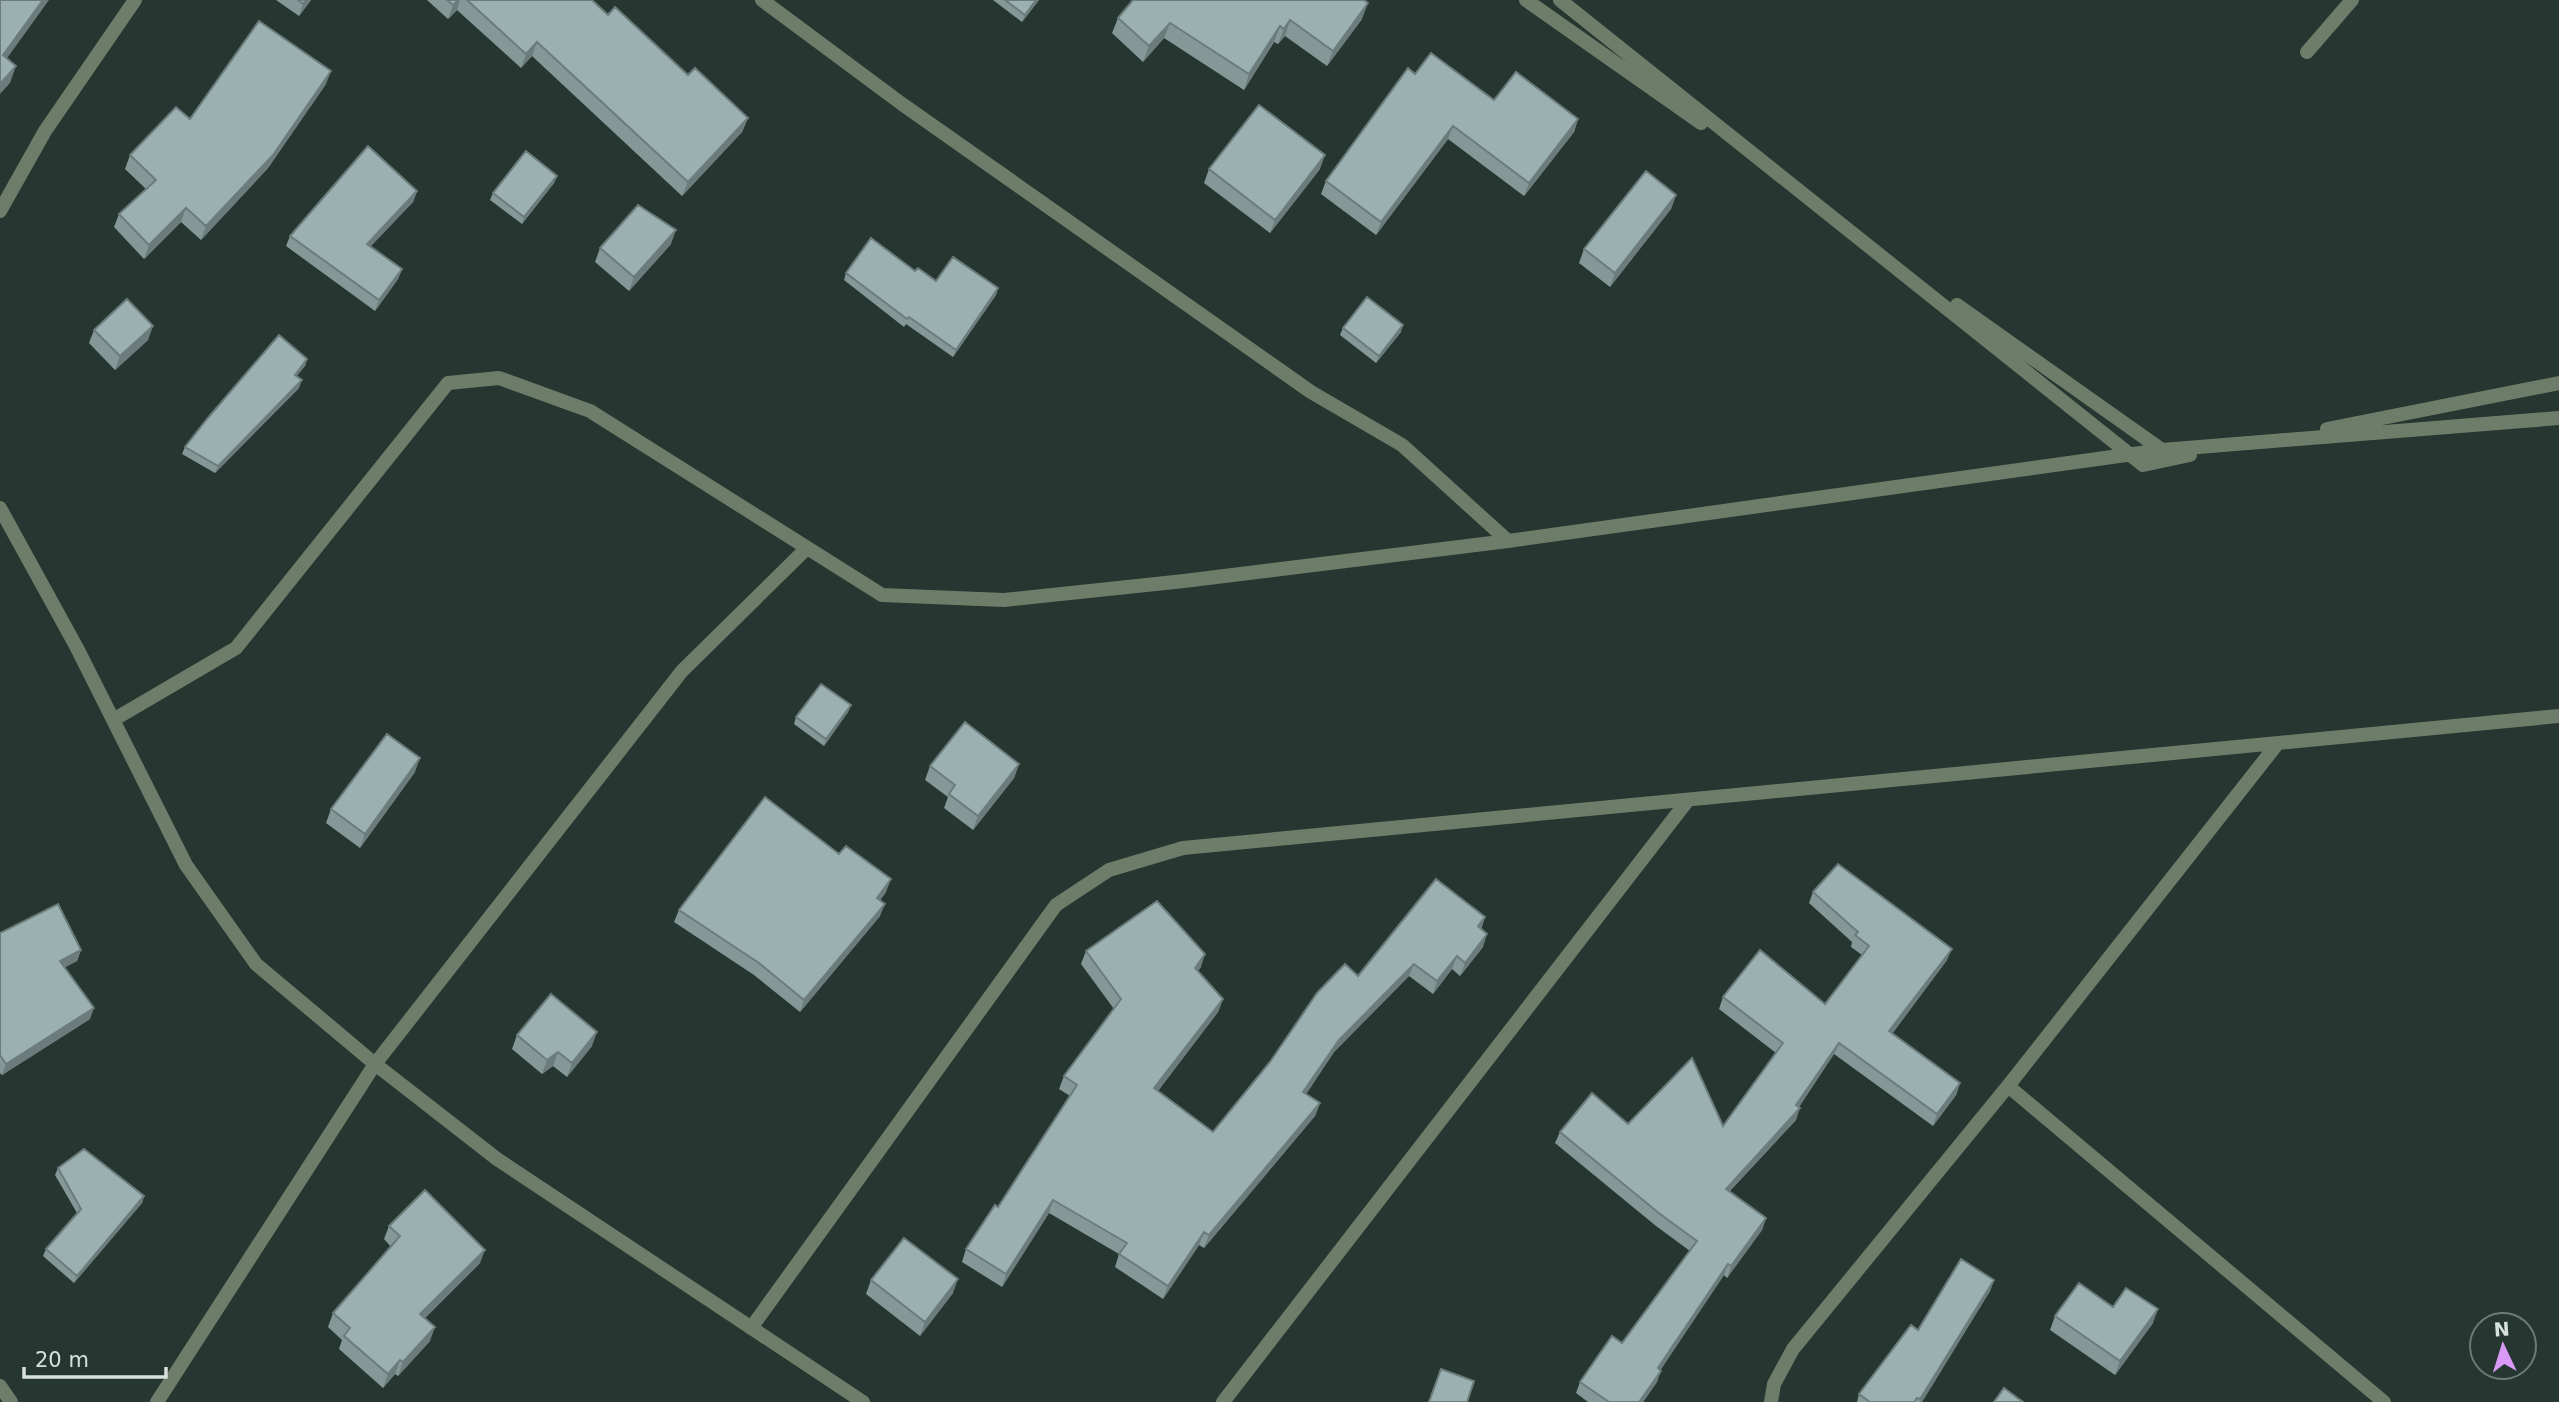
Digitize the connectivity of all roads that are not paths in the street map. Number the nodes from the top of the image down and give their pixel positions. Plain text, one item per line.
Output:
1 (135, 0) edge
2 (762, 0) edge
3 (1526, 0) edge
4 (1560, 0) edge
5 (2352, 0) edge
6 (2307, 52) dead end
7 (0, 211) edge
8 (2559, 383) edge
9 (2559, 418) edge
10 (2162, 450) junction
11 (0, 508) edge
12 (1508, 541) junction
13 (807, 548) junction
14 (2559, 716) edge
15 (113, 720) junction
16 (2278, 743) junction
17 (1688, 800) junction
18 (375, 1064) junction
19 (2008, 1086) junction
20 (751, 1328) junction
21 (0, 1386) edge
22 (11, 1402) edge
23 (156, 1402) edge
24 (863, 1402) edge
25 (1223, 1402) edge
26 (1770, 1402) edge
27 (2384, 1402) edge

1 - 7 street
2 - 12 street
3 - 10 street
4 - 8 street
5 - 6 street
9 - 10 street
10 - 12 street
11 - 15 street
12 - 13 street
13 - 15 street
13 - 18 street
14 - 16 street
15 - 18 street
16 - 17 street
16 - 19 street
17 - 20 street
17 - 25 street
18 - 20 street
18 - 23 street
19 - 26 street
19 - 27 street
20 - 24 street
21 - 22 street

